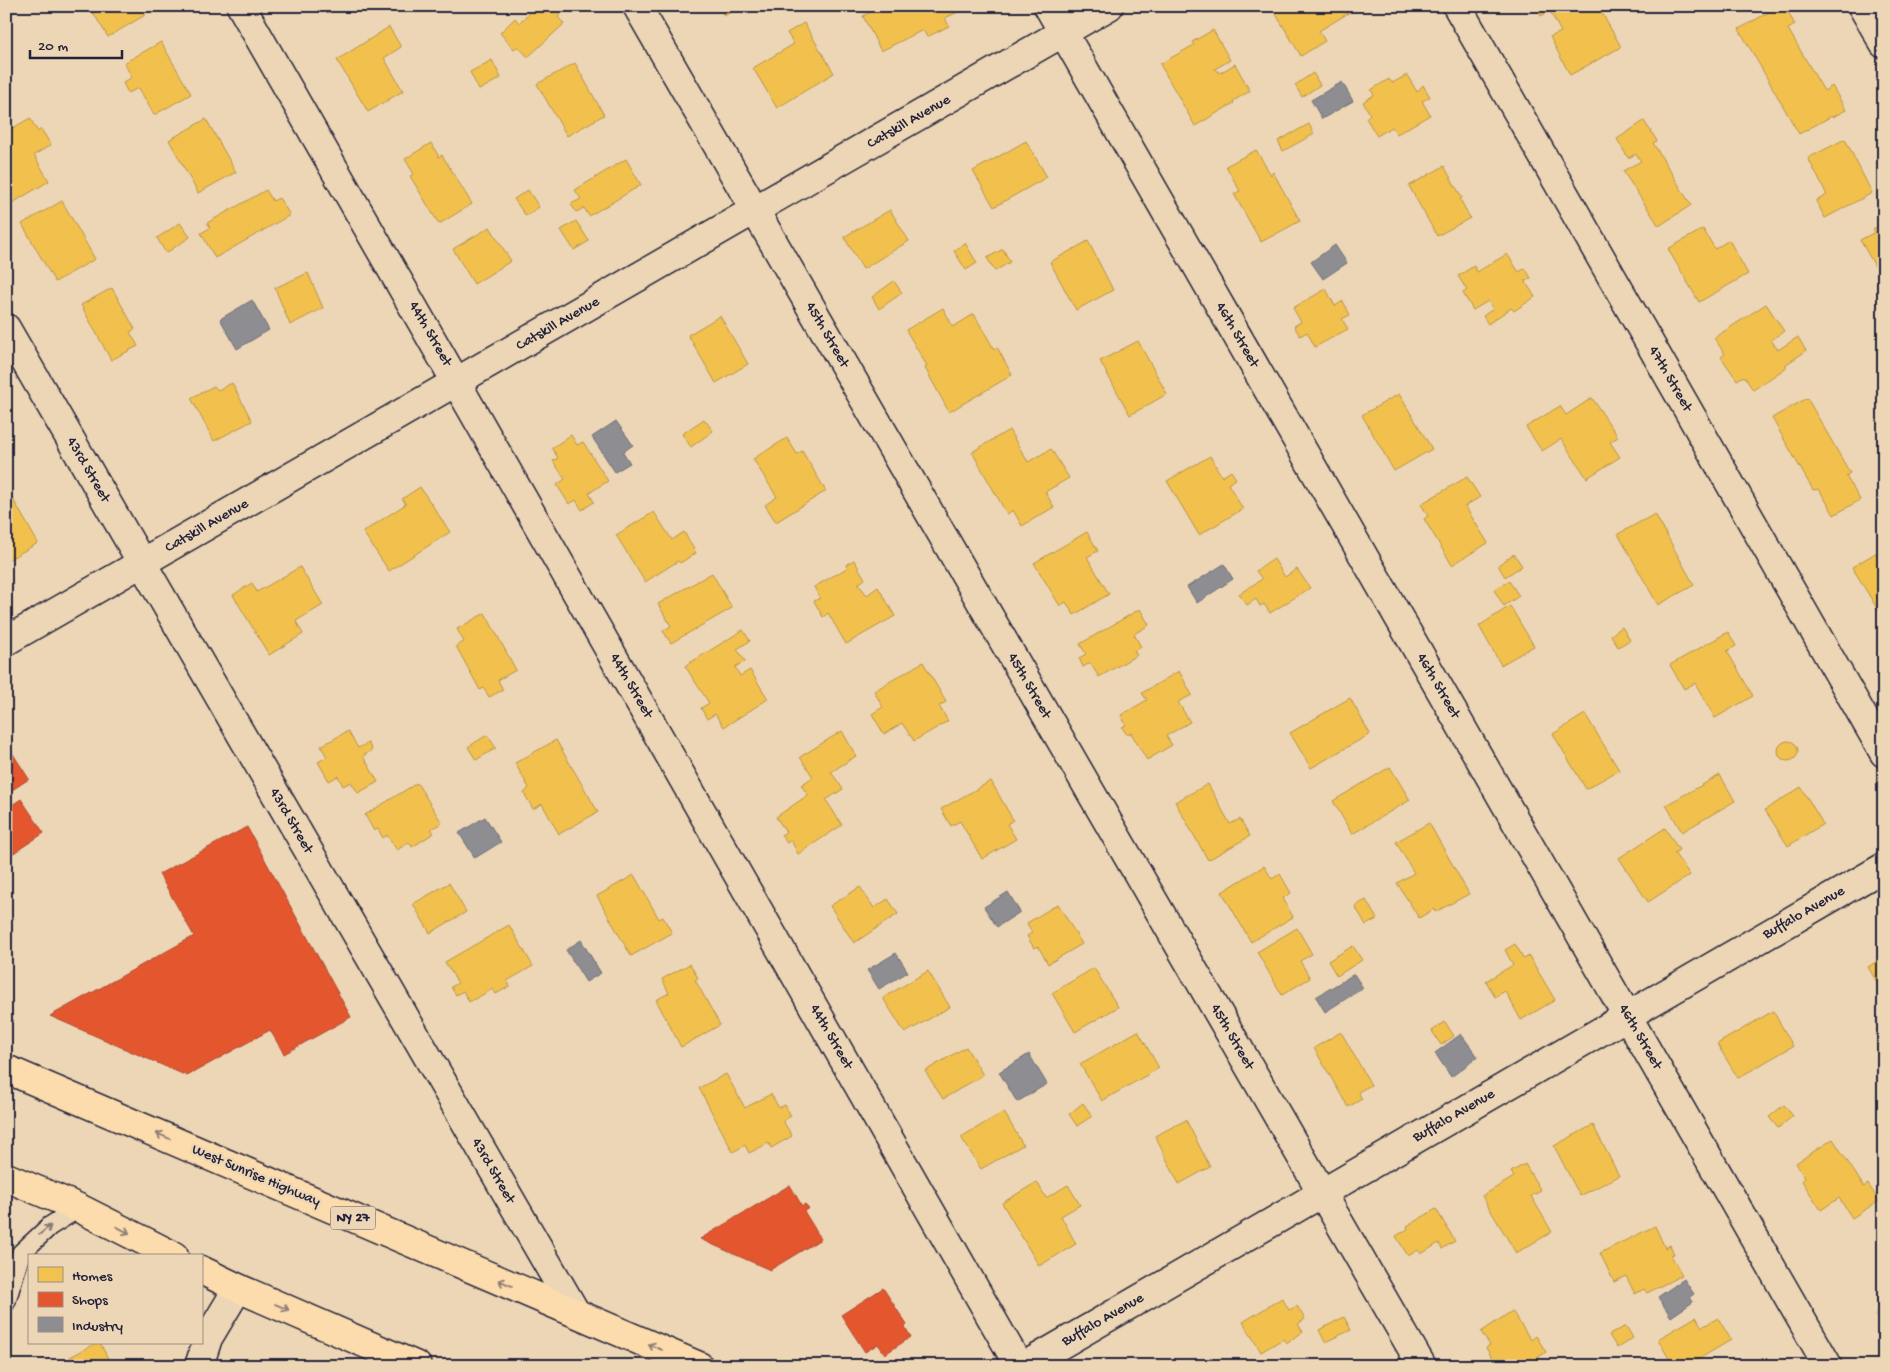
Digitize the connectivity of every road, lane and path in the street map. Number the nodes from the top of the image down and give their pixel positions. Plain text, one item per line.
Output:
1 (241, 6) edge
2 (637, 6) edge
3 (1048, 6) edge
4 (1109, 6) edge
5 (1457, 6) edge
6 (1862, 6) edge
7 (1064, 33) junction
8 (1884, 44) edge
9 (755, 210) junction
10 (6, 328) edge
11 (458, 382) junction
12 (142, 563) junction
13 (6, 641) edge
14 (1884, 752) edge
15 (1884, 867) edge
16 (1627, 1016) junction
17 (6, 1070) edge
18 (6, 1177) edge
19 (1322, 1193) junction
20 (79, 1208) junction
21 (170, 1254) edge
22 (202, 1270) edge
23 (238, 1288) junction
24 (6, 1302) edge
25 (576, 1313) junction
26 (199, 1366) edge
27 (417, 1366) edge
28 (700, 1366) edge
29 (1019, 1366) edge
30 (1024, 1366) edge
31 (1422, 1366) edge
32 (1828, 1366) edge

1 - 11 street, 44th Street
2 - 9 street, 45th Street
3 - 7 street, 46th Street
4 - 7 street, Catskill Avenue
5 - 14 street, 47th Street
6 - 8 street
7 - 9 street, Catskill Avenue
7 - 16 street, 46th Street
9 - 11 street, Catskill Avenue
9 - 19 street, 45th Street
10 - 12 street, 43rd Street
11 - 12 street, Catskill Avenue
11 - 29 street, 44th Street
12 - 13 street, Catskill Avenue
12 - 25 street, 43rd Street
15 - 16 street, Buffalo Avenue
16 - 19 street, Buffalo Avenue
16 - 32 street, 46th Street
25 -> 17 highway, West Sunrise Highway / NY 27
18 - 20 highway
19 - 30 street, Buffalo Avenue
19 - 31 street, 45th Street
20 -> 21 highway
24 -> 20 lane
22 - 23 highway
23 - 26 street
23 -> 27 highway
28 -> 25 highway, West Sunrise Highway / NY 27

